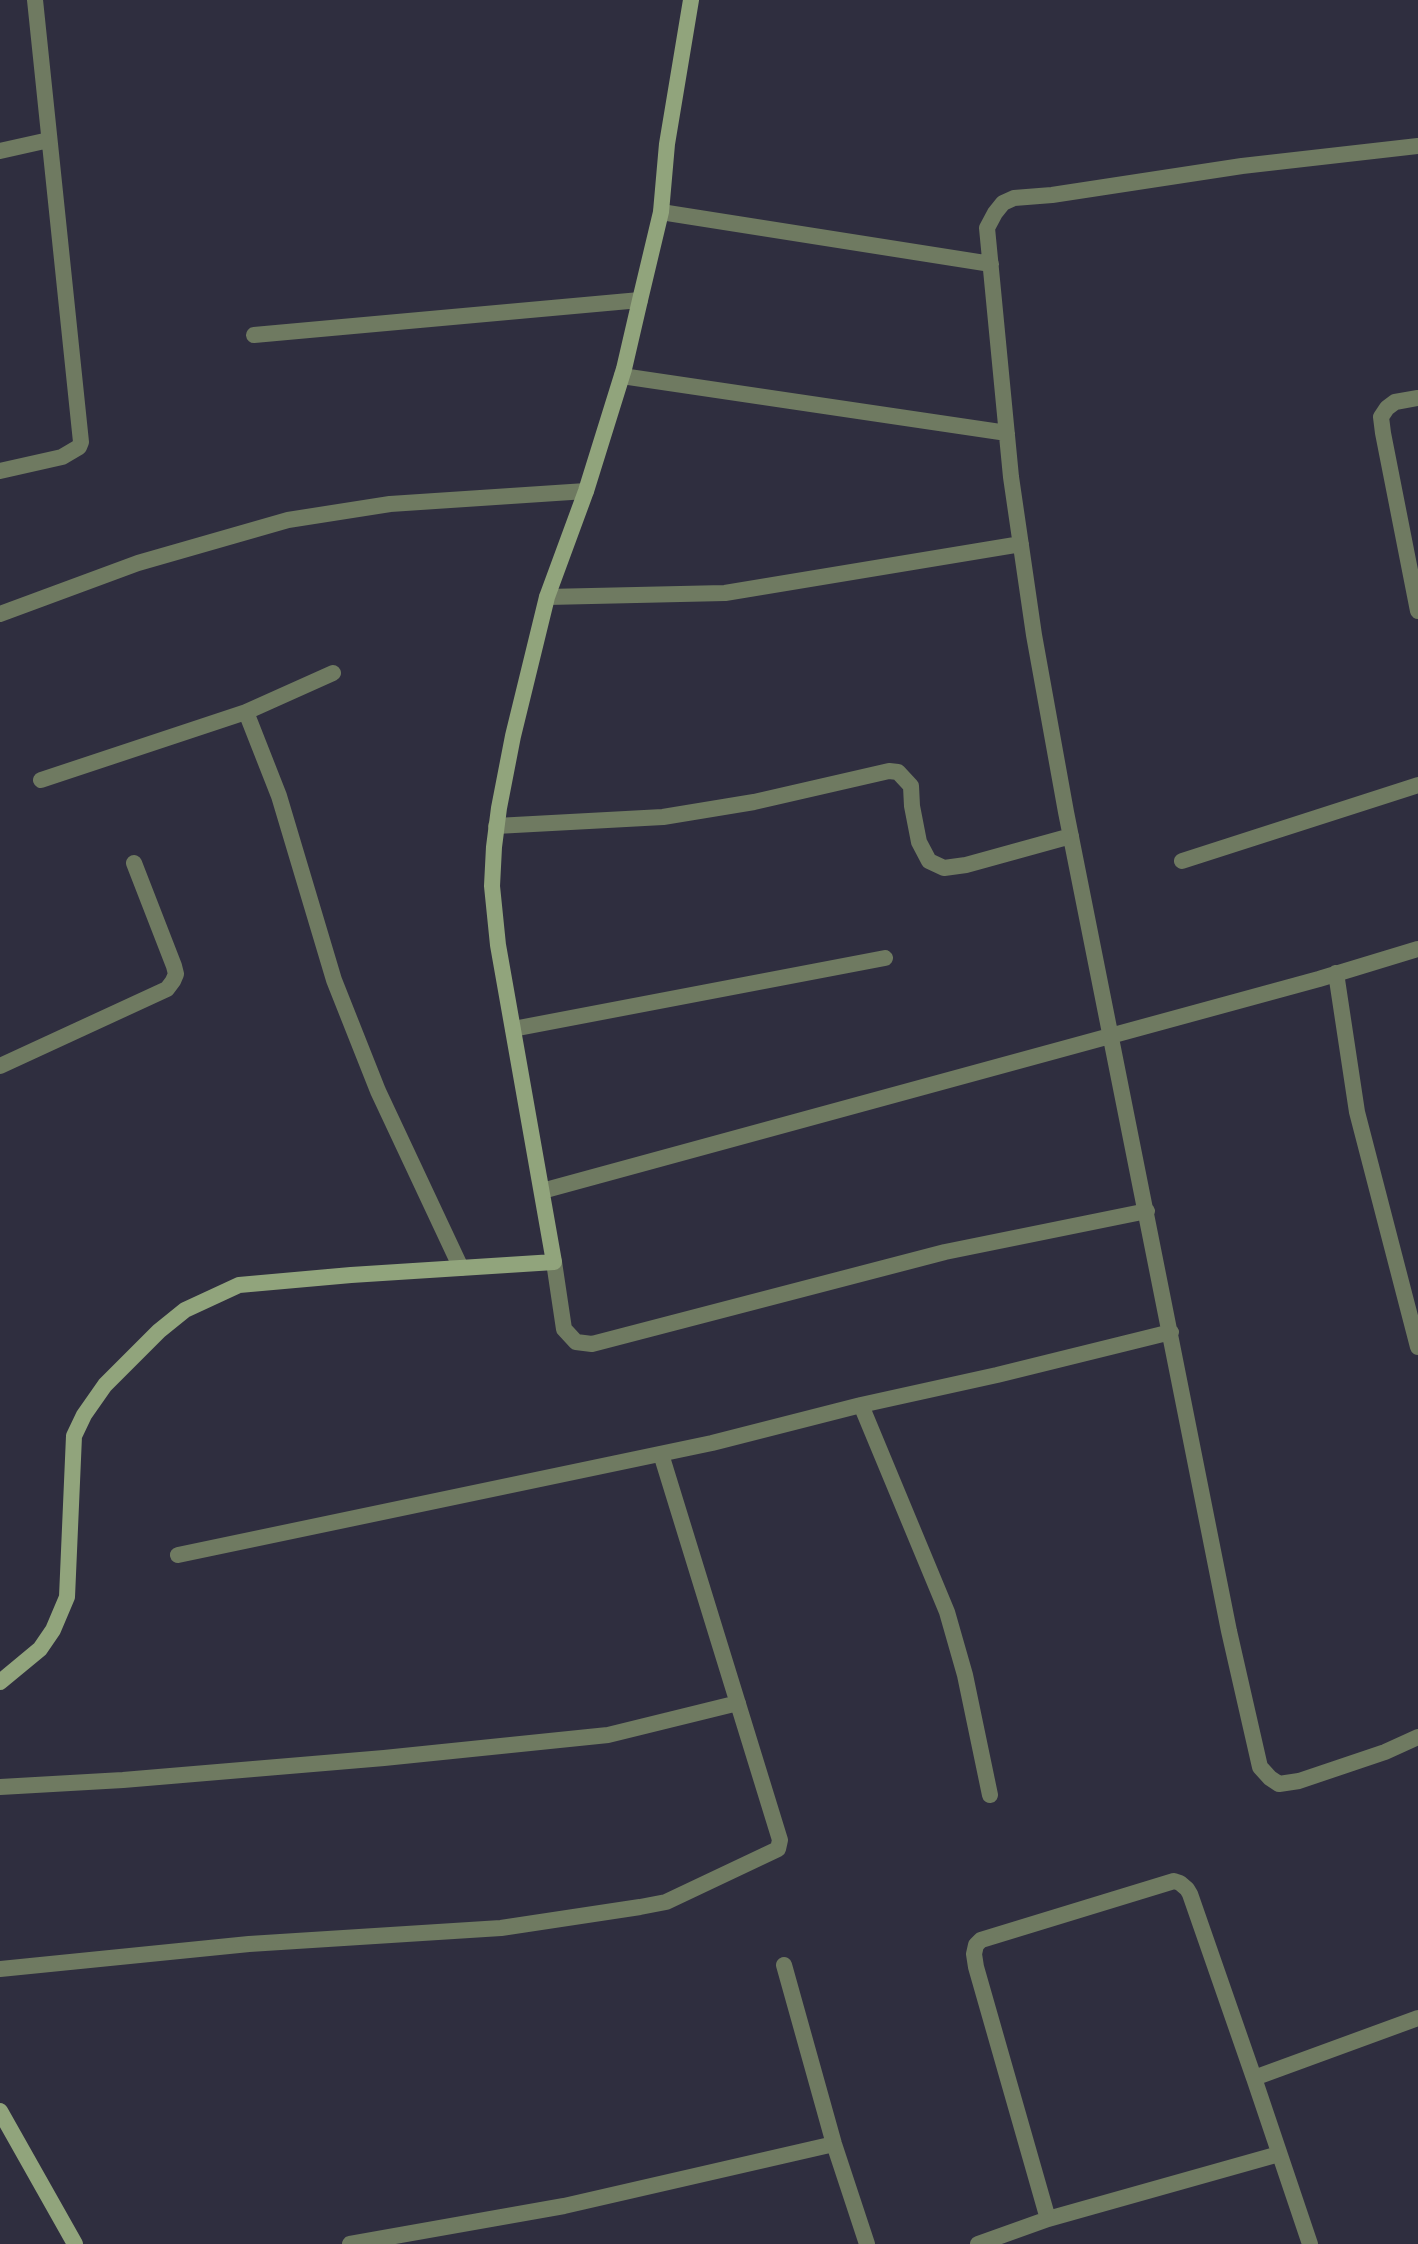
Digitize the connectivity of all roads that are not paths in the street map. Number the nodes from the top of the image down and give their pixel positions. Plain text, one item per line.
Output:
1 (35, 0) edge
2 (691, 0) edge
3 (49, 140) junction
4 (1418, 146) edge
5 (0, 151) edge
6 (661, 212) junction
7 (991, 264) junction
8 (640, 300) junction
9 (254, 335) dead end
10 (622, 376) junction
11 (1418, 398) edge
12 (1007, 433) junction
13 (0, 471) edge
14 (586, 491) junction
15 (1021, 544) junction
16 (547, 597) junction
17 (1418, 611) edge
18 (0, 614) edge
19 (333, 673) dead end
20 (246, 712) junction
21 (41, 780) dead end
22 (1418, 785) edge
23 (496, 826) junction
24 (1071, 836) junction
25 (1182, 861) dead end
26 (134, 863) dead end
27 (1418, 949) edge
28 (885, 958) dead end
29 (1336, 973) junction
30 (513, 1029) junction
31 (1111, 1036) junction
32 (0, 1066) edge
33 (542, 1191) junction
34 (1147, 1211) junction
35 (554, 1262) junction
36 (461, 1268) junction
37 (1171, 1332) junction
38 (1418, 1347) edge
39 (861, 1405) junction
40 (661, 1454) junction
41 (178, 1555) dead end
42 (0, 1682) edge
43 (738, 1703) junction
44 (1418, 1737) edge
45 (0, 1787) edge
46 (990, 1795) dead end
47 (784, 1965) dead end
48 (0, 1969) edge
49 (1418, 2018) edge
50 (1254, 2078) junction
51 (0, 2111) edge
52 (834, 2144) junction
53 (1279, 2154) junction
54 (1048, 2219) junction
55 (75, 2244) edge
56 (350, 2244) edge
57 (867, 2244) edge
58 (978, 2244) edge
59 (1310, 2244) edge

1 - 3 street
2 - 6 street
3 - 5 street
3 - 13 street
4 - 7 street
6 - 7 street
6 - 8 street
7 - 12 street
8 - 9 street
8 - 10 street
10 - 12 street
10 - 14 street
11 - 17 street
12 - 15 street
14 - 16 street
14 - 18 street
15 - 16 street
15 - 24 street
16 - 23 street
19 - 20 street
20 - 21 street
20 - 36 street
22 - 25 street
23 - 24 street
23 - 30 street
24 - 31 street
26 - 32 street
27 - 29 street
28 - 30 street
29 - 31 street
29 - 38 street
30 - 33 street
31 - 33 street
31 - 34 street
33 - 35 street
34 - 35 street
34 - 37 street
35 - 36 street
36 - 42 street
37 - 39 street
37 - 44 street
39 - 40 street
39 - 46 street
40 - 41 street
40 - 43 street
43 - 45 street
43 - 48 street
47 - 52 street
49 - 50 street
50 - 53 street
50 - 54 street
51 - 55 street
52 - 56 street
52 - 57 street
53 - 54 street
53 - 59 street
54 - 58 street

